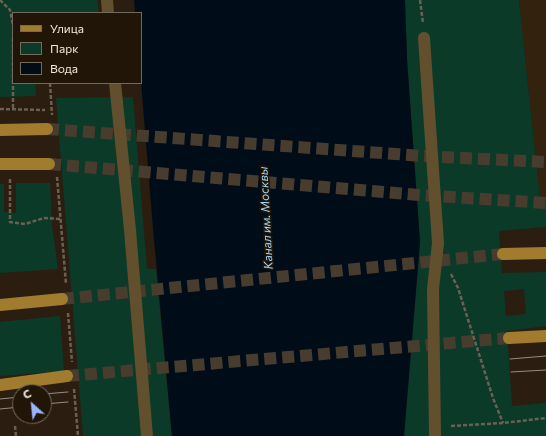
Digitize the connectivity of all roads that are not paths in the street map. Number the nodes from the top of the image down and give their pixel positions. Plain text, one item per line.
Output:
1 (107, 0) edge
2 (108, 12) edge
3 (424, 38) road end
4 (115, 84) edge
5 (50, 125) tunnel mouth
6 (0, 130) edge
7 (0, 164) edge
8 (49, 164) tunnel mouth
9 (546, 253) edge
10 (504, 254) tunnel mouth
11 (64, 294) tunnel mouth
12 (0, 304) edge
13 (546, 336) edge
14 (509, 338) tunnel mouth
15 (71, 375) tunnel mouth
16 (0, 384) edge
17 (434, 432) edge
18 (147, 436) edge

1 - 2 lane
3 - 17 lane
4 - 18 lane
5 - 6 main road
7 - 8 main road
9 - 10 main road
11 - 12 main road
13 - 14 main road
15 - 16 main road

